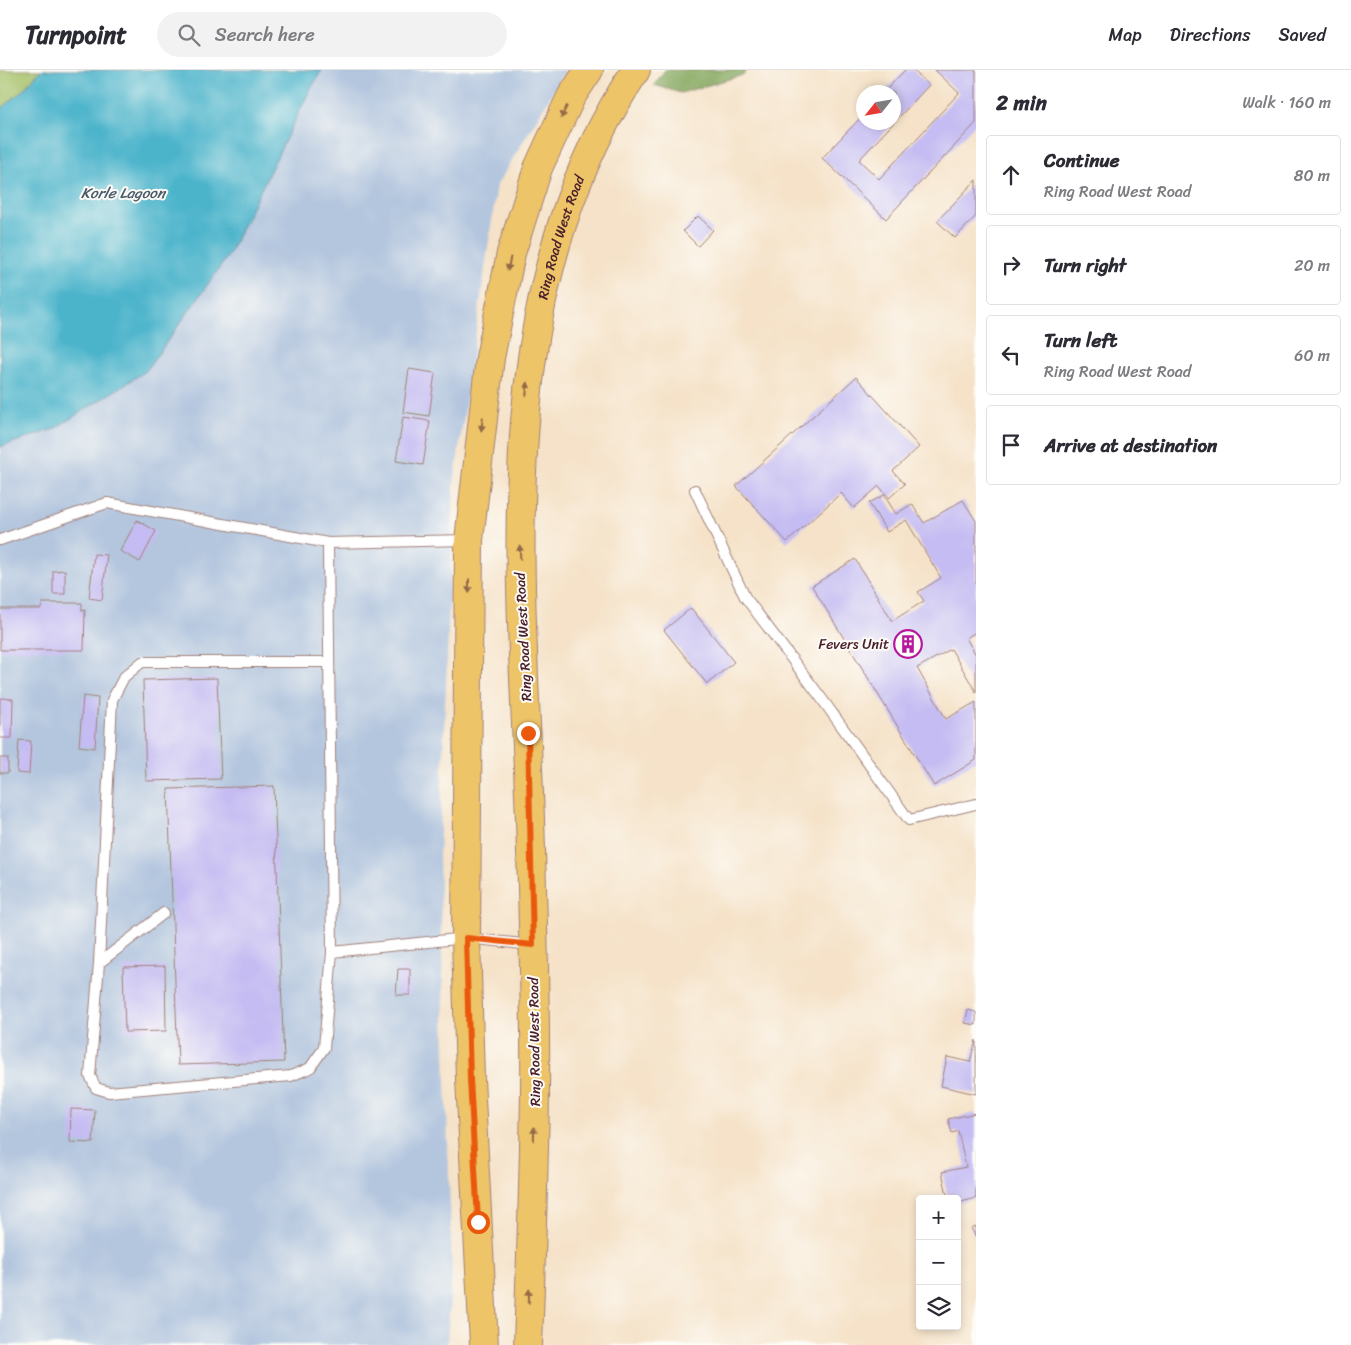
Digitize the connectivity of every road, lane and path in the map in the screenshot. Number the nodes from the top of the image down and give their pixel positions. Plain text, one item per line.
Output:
1 (589, 70) edge
2 (636, 70) edge
3 (695, 490) dead end
4 (0, 540) edge
5 (469, 540) junction
6 (328, 543) junction
7 (328, 662) junction
8 (976, 804) edge
9 (164, 913) dead end
10 (466, 938) junction
11 (533, 945) junction
12 (332, 952) junction
13 (99, 963) junction
14 (484, 1345) edge
15 (528, 1345) edge

1 -> 5 main road
11 -> 2 main road, Ring Road West Road
3 - 8 lane
4 - 6 lane
5 - 6 lane
5 -> 10 main road
6 - 7 lane
7 - 12 lane
7 - 13 lane
9 - 13 lane
10 - 11 lane
10 - 12 lane
10 - 14 main road
15 -> 11 main road, Ring Road West Road
12 - 13 lane

